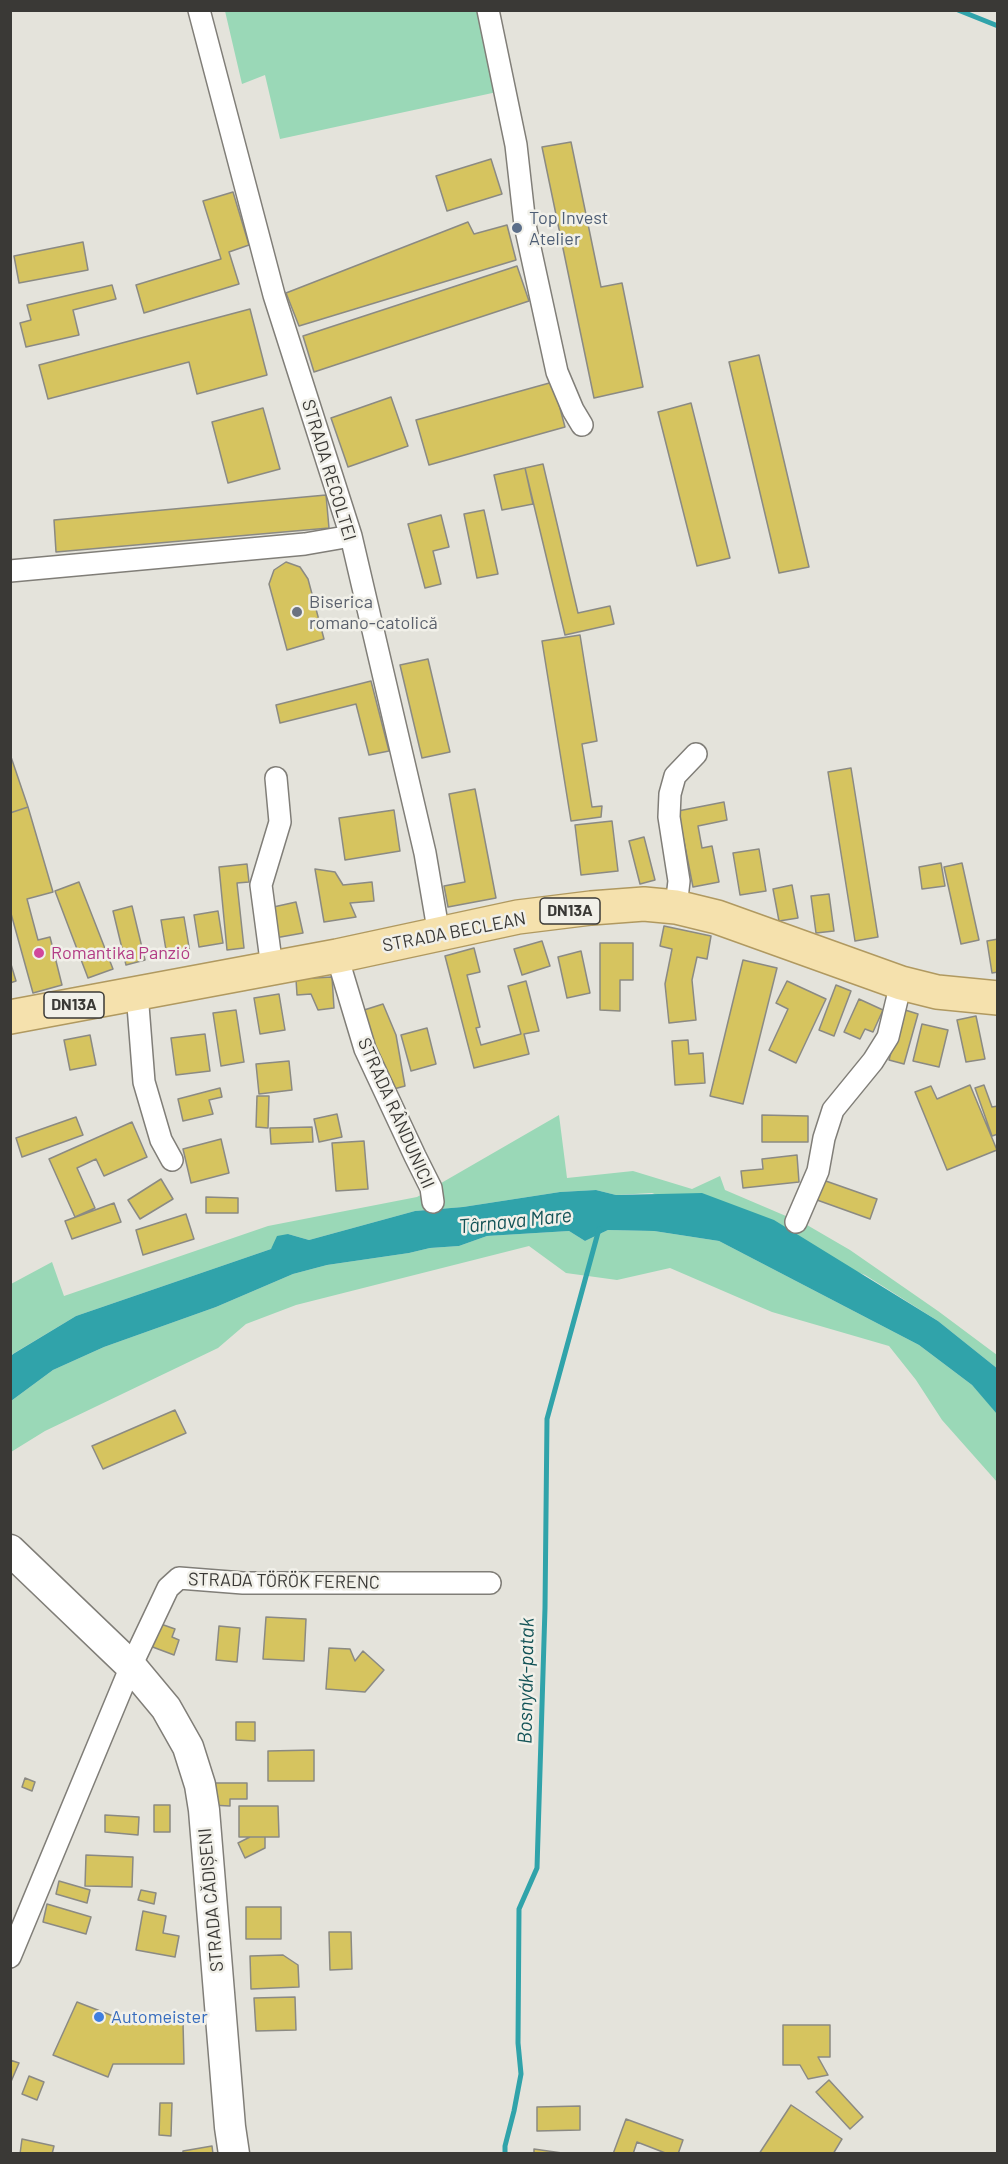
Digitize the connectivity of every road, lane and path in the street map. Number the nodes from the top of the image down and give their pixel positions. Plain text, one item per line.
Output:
1 (199, 10) edge
2 (488, 10) edge
3 (582, 425) dead end
4 (351, 536) junction
5 (10, 571) edge
6 (696, 754) dead end
7 (276, 778) dead end
8 (676, 907) junction
9 (439, 935) junction
10 (337, 956) junction
11 (272, 968) junction
12 (901, 983) junction
13 (137, 993) junction
14 (998, 998) edge
15 (10, 1017) edge
16 (172, 1160) dead end
17 (433, 1202) dead end
18 (796, 1222) dead end
19 (10, 1550) edge
20 (490, 1583) dead end
21 (131, 1666) junction
22 (10, 1957) edge
23 (234, 2154) edge

1 - 4 street, STRADA RECOLTEI
2 - 3 street
4 - 5 street
4 - 9 street, STRADA RECOLTEI
6 - 8 street
7 - 11 street
8 - 9 main road, STRADA BECLEAN / DN13A
8 - 12 main road, STRADA BECLEAN / DN13A
9 - 10 main road, STRADA BECLEAN / DN13A
10 - 11 main road, STRADA BECLEAN / DN13A
10 - 17 street, STRADA RÂNDUNICII
11 - 13 main road, STRADA BECLEAN / DN13A
12 - 14 main road, STRADA BECLEAN / DN13A
12 - 18 street
13 - 15 main road, STRADA BECLEAN / DN13A
13 - 16 street
19 - 21 main road, STRADA CĂDIȘENI
20 - 21 street, STRADA TÖRÖK FERENC
21 - 22 street
21 - 23 main road, STRADA CĂDIȘENI

